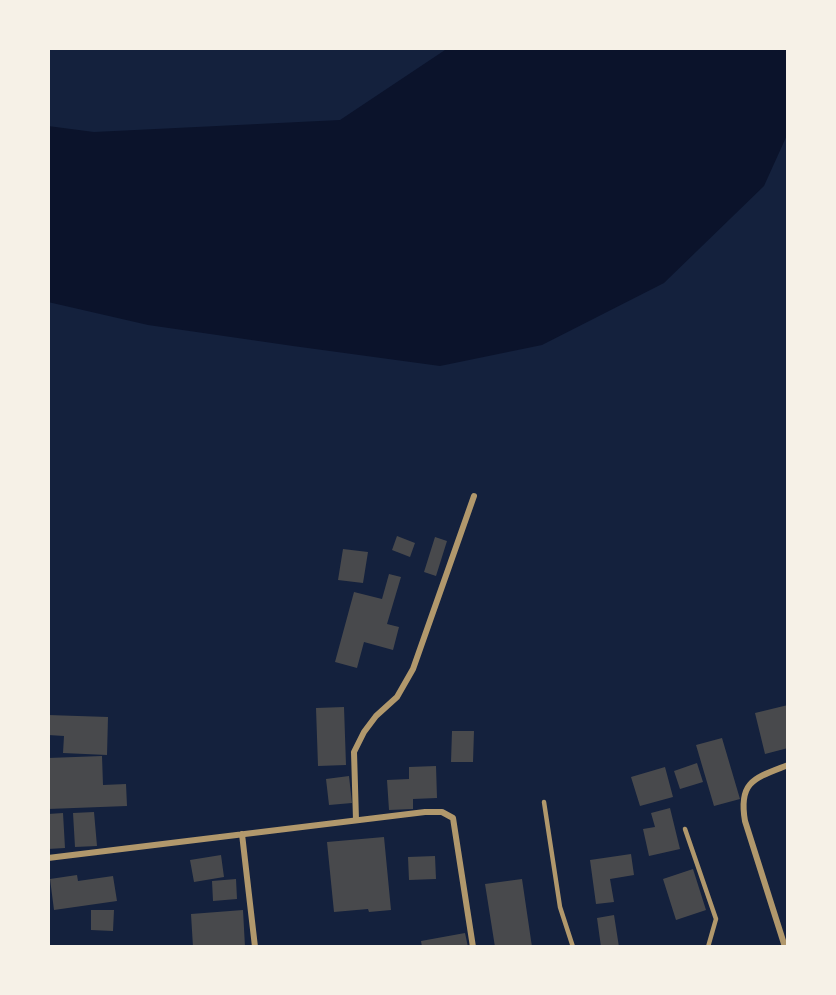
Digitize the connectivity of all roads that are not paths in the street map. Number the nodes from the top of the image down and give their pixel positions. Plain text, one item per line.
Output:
1 (474, 496) dead end
2 (788, 765) edge
3 (544, 802) dead end
4 (356, 820) junction
5 (685, 829) dead end
6 (242, 834) junction
7 (48, 858) edge
8 (255, 947) edge
9 (473, 947) edge
10 (573, 947) edge
11 (708, 947) edge
12 (785, 947) edge

1 - 4 street
2 - 12 street
3 - 10 lane
4 - 6 street
4 - 9 street
5 - 11 lane
6 - 7 street
6 - 8 street

